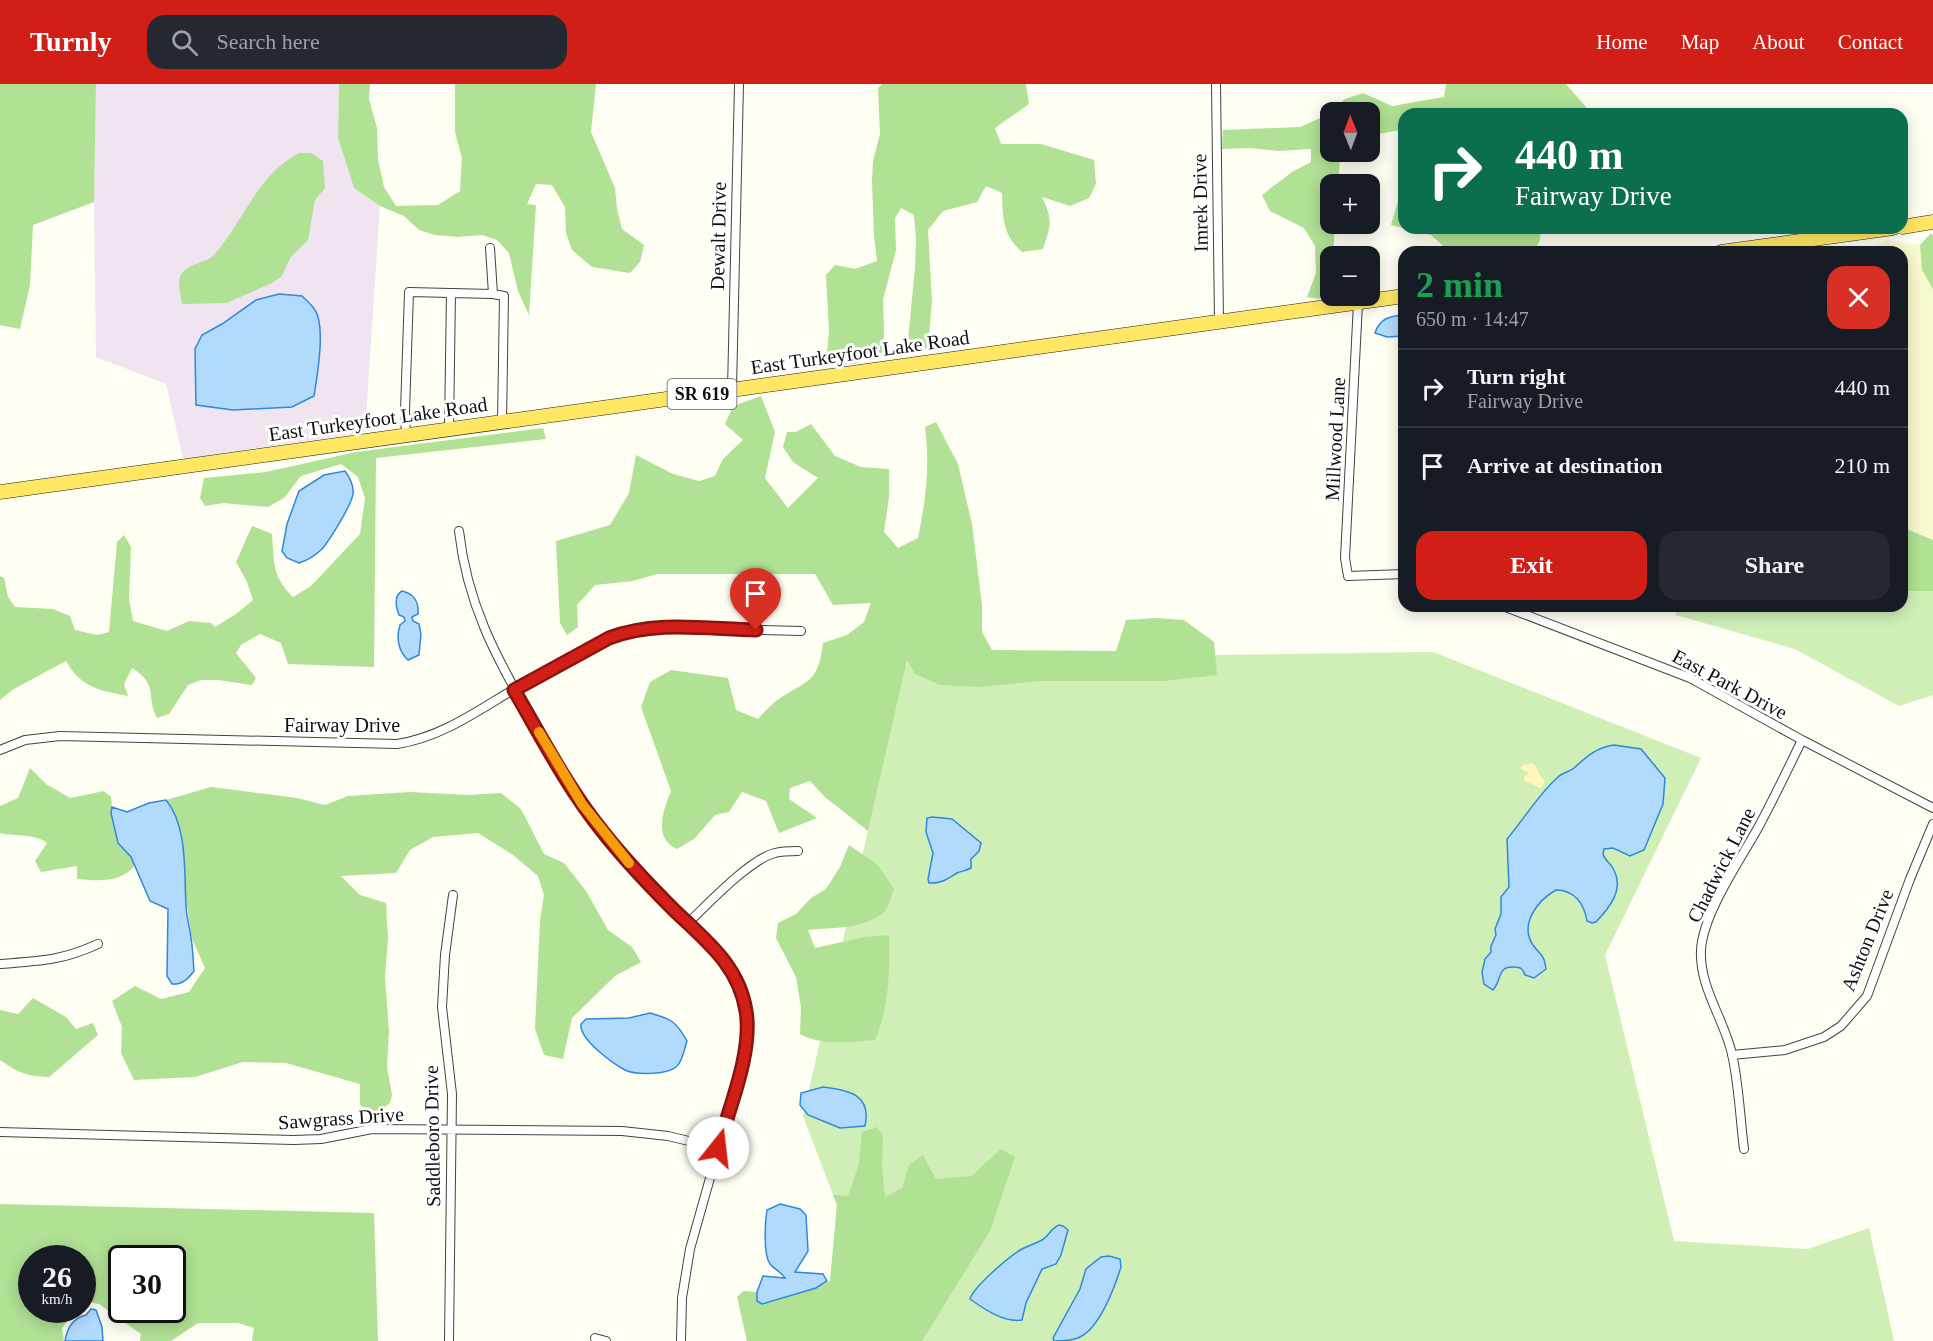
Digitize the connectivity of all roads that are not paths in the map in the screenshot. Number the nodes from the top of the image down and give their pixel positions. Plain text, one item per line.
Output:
1 (738, 84) edge
2 (1216, 84) edge
3 (1933, 222) edge
4 (1908, 226) edge
5 (1850, 234) edge
6 (1764, 246) edge
7 (490, 248) dead end
8 (451, 293) junction
9 (493, 294) junction
10 (1398, 297) edge
11 (1380, 300) edge
12 (1336, 306) edge
13 (1358, 306) edge
14 (1219, 322) junction
15 (732, 389) junction
16 (502, 422) junction
17 (448, 429) junction
18 (406, 436) junction
19 (0, 492) edge
20 (459, 531) dead end
21 (1398, 574) edge
22 (1519, 612) edge
23 (801, 631) dead end
24 (514, 690) junction
25 (1802, 740) junction
26 (0, 750) edge
27 (1933, 808) edge
28 (1933, 824) edge
29 (798, 851) dead end
30 (453, 895) dead end
31 (688, 923) junction
32 (98, 944) dead end
33 (0, 964) edge
34 (1732, 1055) junction
35 (452, 1129) junction
36 (0, 1132) edge
37 (718, 1148) junction
38 (1744, 1149) dead end
39 (595, 1338) dead end
40 (449, 1341) edge
41 (606, 1341) edge
42 (681, 1341) edge

1 - 15 street, Dewalt Drive
2 - 14 street, Imrek Drive
3 - 4 main road
5 - 6 main road
7 - 9 street
8 - 9 street
8 - 17 street
8 - 18 street
9 - 16 street
10 - 11 main road, East Turkeyfoot Lake Road / SR 619
12 - 14 main road, East Turkeyfoot Lake Road / SR 619
13 - 21 street, Millwood Lane
14 - 15 main road, East Turkeyfoot Lake Road / SR 619
15 - 16 main road, East Turkeyfoot Lake Road / SR 619
16 - 17 main road, East Turkeyfoot Lake Road / SR 619
17 - 18 main road, East Turkeyfoot Lake Road / SR 619
18 - 19 main road, East Turkeyfoot Lake Road / SR 619
20 - 24 street
22 - 25 street, East Park Drive
23 - 24 street, Fairway Drive
24 - 26 street, Fairway Drive
24 - 31 street
25 - 27 street, East Park Drive
25 - 34 street, Chadwick Lane
28 - 34 street, Ashton Drive
29 - 31 street
30 - 35 street, Saddleboro Drive
31 - 37 street
32 - 33 street
34 - 38 street, Chadwick Lane
35 - 36 street, Sawgrass Drive
35 - 37 street, Sawgrass Drive
35 - 40 street, Saddleboro Drive
37 - 42 street
39 - 41 street

